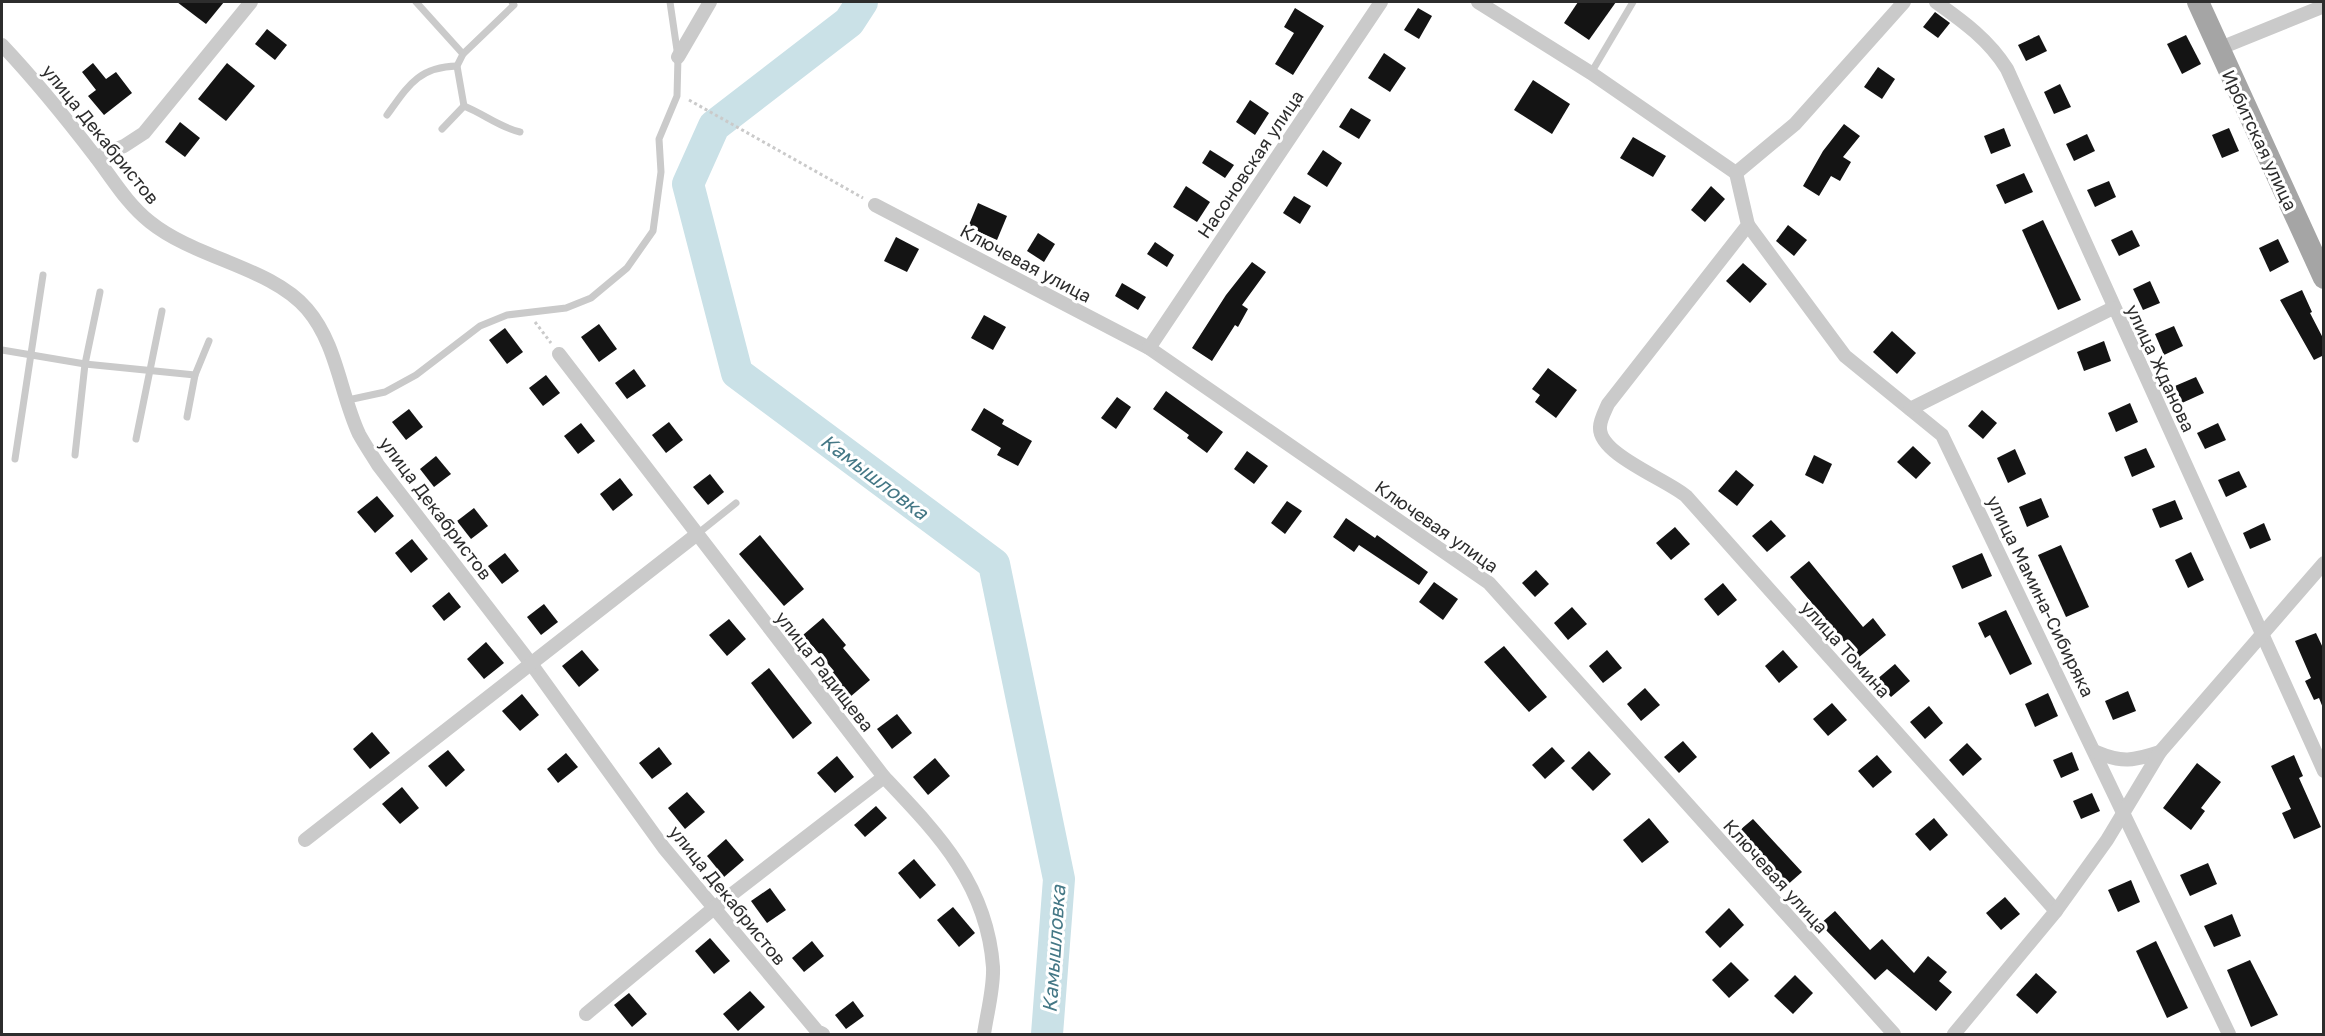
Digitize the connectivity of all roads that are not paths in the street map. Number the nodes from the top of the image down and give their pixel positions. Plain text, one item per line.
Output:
1 (251, 2) edge
2 (416, 2) edge
3 (512, 2) edge
4 (670, 2) edge
5 (710, 2) edge
6 (1381, 2) edge
7 (1478, 2) edge
8 (1633, 2) edge
9 (1904, 2) edge
10 (1936, 2) edge
11 (2198, 2) edge
12 (2324, 6) edge
13 (2, 45) edge
14 (2218, 49) junction
15 (463, 54) junction
16 (678, 57) junction
17 (457, 66) junction
18 (1591, 73) junction
19 (464, 106) junction
20 (387, 115) dead end
21 (442, 129) dead end
22 (520, 132) dead end
23 (96, 157) junction
24 (1736, 172) junction
25 (875, 205) road end
26 (1748, 225) junction
27 (43, 276) dead end
28 (2324, 278) edge
29 (100, 292) dead end
30 (2113, 308) junction
31 (162, 311) dead end
32 (209, 341) dead end
33 (1149, 348) junction
34 (2, 350) edge
35 (559, 354) road end
36 (30, 356) junction
37 (85, 364) junction
38 (152, 368) junction
39 (195, 375) junction
40 (348, 400) junction
41 (1910, 408) junction
42 (187, 417) dead end
43 (136, 439) dead end
44 (75, 455) dead end
45 (15, 459) dead end
46 (736, 503) dead end
47 (696, 535) junction
48 (2324, 563) edge
49 (2263, 636) junction
50 (531, 665) junction
51 (2096, 752) junction
52 (2160, 752) junction
53 (2324, 771) edge
54 (884, 777) junction
55 (2123, 813) junction
56 (305, 840) dead end
57 (714, 908) junction
58 (2056, 911) junction
59 (586, 1014) dead end
60 (823, 1035) edge
61 (984, 1035) edge
62 (1894, 1035) edge
63 (1954, 1035) edge
64 (2229, 1035) edge

1 - 23 street
2 - 15 lane
3 - 15 lane
4 - 16 lane
5 - 16 street
6 - 33 street, Насоновская улица
7 - 18 street
8 - 18 lane
9 - 24 street
10 - 30 street, улица Жданова
11 - 14 main road, Ирбитская улица
12 - 14 street
13 - 23 street, улица Декабристов
14 - 28 main road, Ирбитская улица
15 - 17 lane
16 - 40 lane
17 - 19 lane
17 - 20 lane
18 - 24 street
19 - 21 lane
19 - 22 lane
23 - 40 street, улица Декабристов
24 - 26 street
25 - 33 street, Ключевая улица
26 - 41 street, улица Мамина-Сибиряка
26 - 58 street, улица Томина
27 - 36 lane
29 - 37 lane
30 - 41 street
30 - 49 street, улица Жданова
31 - 38 lane
32 - 39 lane
33 - 62 street, Ключевая улица
34 - 36 lane
35 - 47 street, улица Радищева
36 - 37 lane
36 - 45 lane
37 - 38 lane
37 - 44 lane
38 - 39 lane
38 - 43 lane
39 - 42 lane
40 - 50 street, улица Декабристов
41 - 51 street, улица Мамина-Сибиряка
46 - 47 lane
47 - 50 street
47 - 54 street, улица Радищева
48 - 49 street
49 - 52 street
49 - 53 street, улица Жданова
50 - 56 street
50 - 57 street, улица Декабристов
51 - 52 street
51 - 55 street, улица Мамина-Сибиряка
52 - 55 street
54 - 57 street
54 - 61 street, улица Радищева
55 - 58 street
55 - 64 street, улица Мамина-Сибиряка
57 - 59 street
57 - 60 street, улица Декабристов
58 - 63 street

